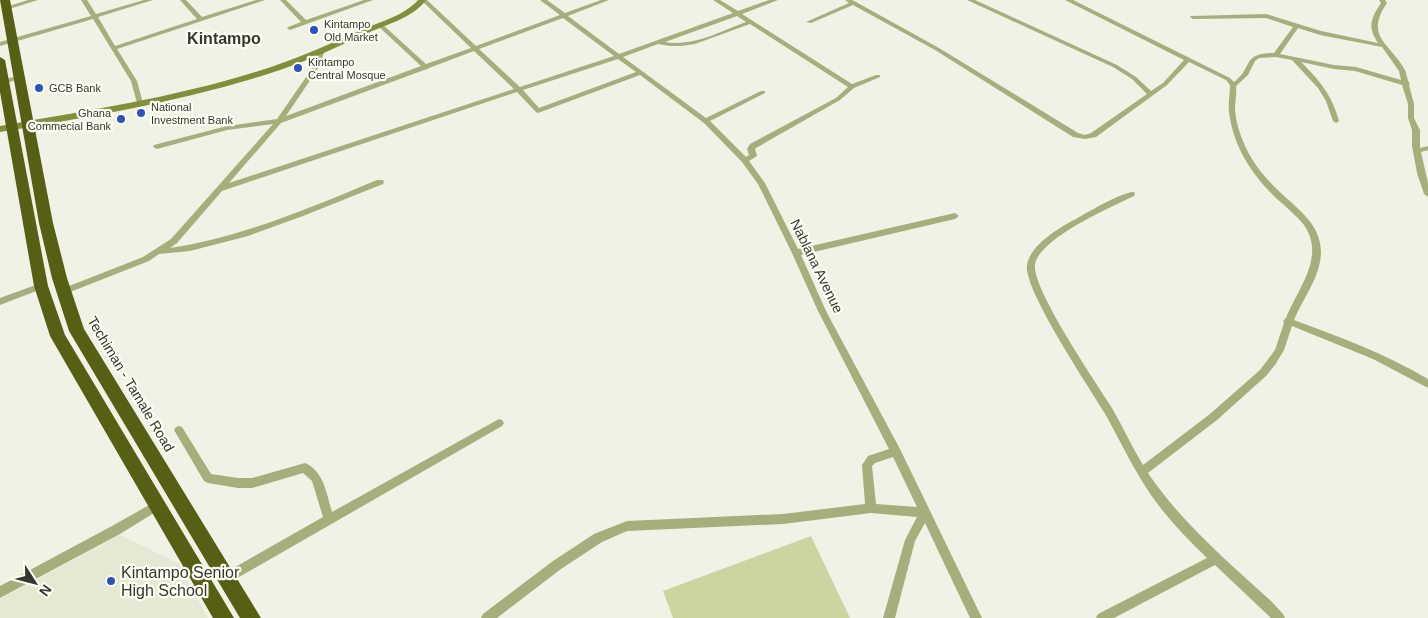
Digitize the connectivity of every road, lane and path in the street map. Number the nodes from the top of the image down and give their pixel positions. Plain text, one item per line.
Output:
1 (35, 0) edge
2 (84, 0) edge
3 (150, 0) edge
4 (183, 0) edge
5 (262, 0) edge
6 (283, 0) edge
7 (370, 0) edge
8 (423, 0) edge
9 (543, 0) edge
10 (606, 0) edge
11 (716, 0) edge
12 (775, 0) edge
13 (970, 0) edge
14 (1068, 0) edge
15 (1382, 0) edge
16 (851, 2) edge
17 (6, 4) edge
18 (738, 14) junction
19 (564, 15) junction
20 (94, 17) junction
21 (1193, 18) dead end
22 (201, 20) junction
23 (750, 22) junction
24 (809, 22) dead end
25 (305, 23) junction
26 (380, 25) junction
27 (1297, 26) junction
28 (290, 28) dead end
29 (6, 42) edge
30 (658, 42) junction
31 (1384, 46) junction
32 (114, 48) junction
33 (476, 48) junction
34 (322, 50) junction
35 (1276, 55) junction
36 (620, 56) junction
37 (1188, 58) junction
38 (1295, 60) junction
39 (5, 62) edge
40 (426, 68) junction
41 (641, 72) junction
42 (878, 76) dead end
43 (7, 81) edge
44 (1233, 84) junction
45 (1407, 84) junction
46 (852, 87) junction
47 (519, 90) junction
48 (763, 92) dead end
49 (1151, 94) junction
50 (140, 104) junction
51 (279, 121) junction
52 (706, 121) junction
53 (1336, 121) dead end
54 (13, 127) edge
55 (157, 147) dead end
56 (1428, 148) edge
57 (1417, 151) junction
58 (745, 160) junction
59 (380, 182) dead end
60 (219, 189) junction
61 (1131, 194) dead end
62 (1428, 194) edge
63 (955, 216) dead end
64 (161, 252) junction
65 (796, 253) junction
66 (41, 286) junction
67 (61, 286) junction
68 (0, 302) edge
69 (1287, 322) junction
70 (1428, 384) edge
71 (499, 423) dead end
72 (179, 430) dead end
73 (896, 452) junction
74 (1142, 472) junction
75 (176, 494) junction
76 (158, 505) junction
77 (871, 508) junction
78 (925, 513) junction
79 (329, 518) junction
80 (1215, 559) junction
81 (226, 578) junction
82 (0, 592) edge
83 (224, 618) edge
84 (251, 618) edge
85 (487, 618) edge
86 (889, 618) edge
87 (976, 618) edge
88 (1102, 618) edge
89 (1279, 618) edge

1 - 17 street
2 - 20 street
3 - 20 street
4 - 22 street
5 - 22 street
6 - 25 street
7 - 25 street
8 - 26 main road
8 - 33 street
9 - 19 street, Nablana Avenue
10 - 19 street
11 - 18 street
12 - 18 street
13 - 49 street
14 - 37 street
15 - 31 street
16 - 24 street
16 - 49 street
17 - 29 highway, Techiman - Tamale Road
18 - 23 street
18 - 30 street
19 - 33 street
19 - 36 street, Nablana Avenue
20 - 29 street
20 - 32 street
21 - 27 street
22 - 32 street
23 - 30 street
23 - 46 street
25 - 28 street
26 - 34 main road
26 - 40 street
27 - 31 street
27 - 35 street
29 - 39 highway, Techiman - Tamale Road
30 - 36 street
31 - 45 street
32 - 50 street
33 - 40 street
33 - 47 street
34 - 50 main road
34 - 51 street
35 - 38 street
35 - 44 street
36 - 41 street, Nablana Avenue
36 - 47 street
37 - 44 street
37 - 49 street
38 - 45 street
38 - 53 street
39 - 43 highway, Techiman - Tamale Road
40 - 51 street
41 - 47 street
41 - 52 street, Nablana Avenue
42 - 46 street
43 - 54 highway, Techiman - Tamale Road
44 - 69 street
45 - 57 street
46 - 58 street
47 - 60 street
48 - 52 street
50 - 54 main road
51 - 55 street
51 - 60 street
52 - 58 street, Nablana Avenue
54 - 66 highway, Techiman - Tamale Road
54 - 67 highway, Techiman - Tamale Road
56 - 57 street
57 - 62 street
58 - 65 street, Nablana Avenue
59 - 64 street
60 - 64 street
61 - 74 street
63 - 65 street
64 - 67 street
65 - 73 street, Nablana Avenue
66 - 67 highway
66 - 68 street
66 - 76 highway, Techiman - Tamale Road
67 - 75 highway, Techiman - Tamale Road
69 - 70 street
69 - 74 street
71 - 79 street
72 - 79 street
73 - 77 street
73 - 78 street, Nablana Avenue
74 - 80 street
75 - 76 highway
75 - 81 highway, Techiman - Tamale Road
76 - 82 street
76 - 83 highway, Techiman - Tamale Road
77 - 78 street
77 - 85 street
78 - 86 street
78 - 87 street, Nablana Avenue
79 - 81 street
80 - 88 street
80 - 89 street
81 - 84 highway, Techiman - Tamale Road

